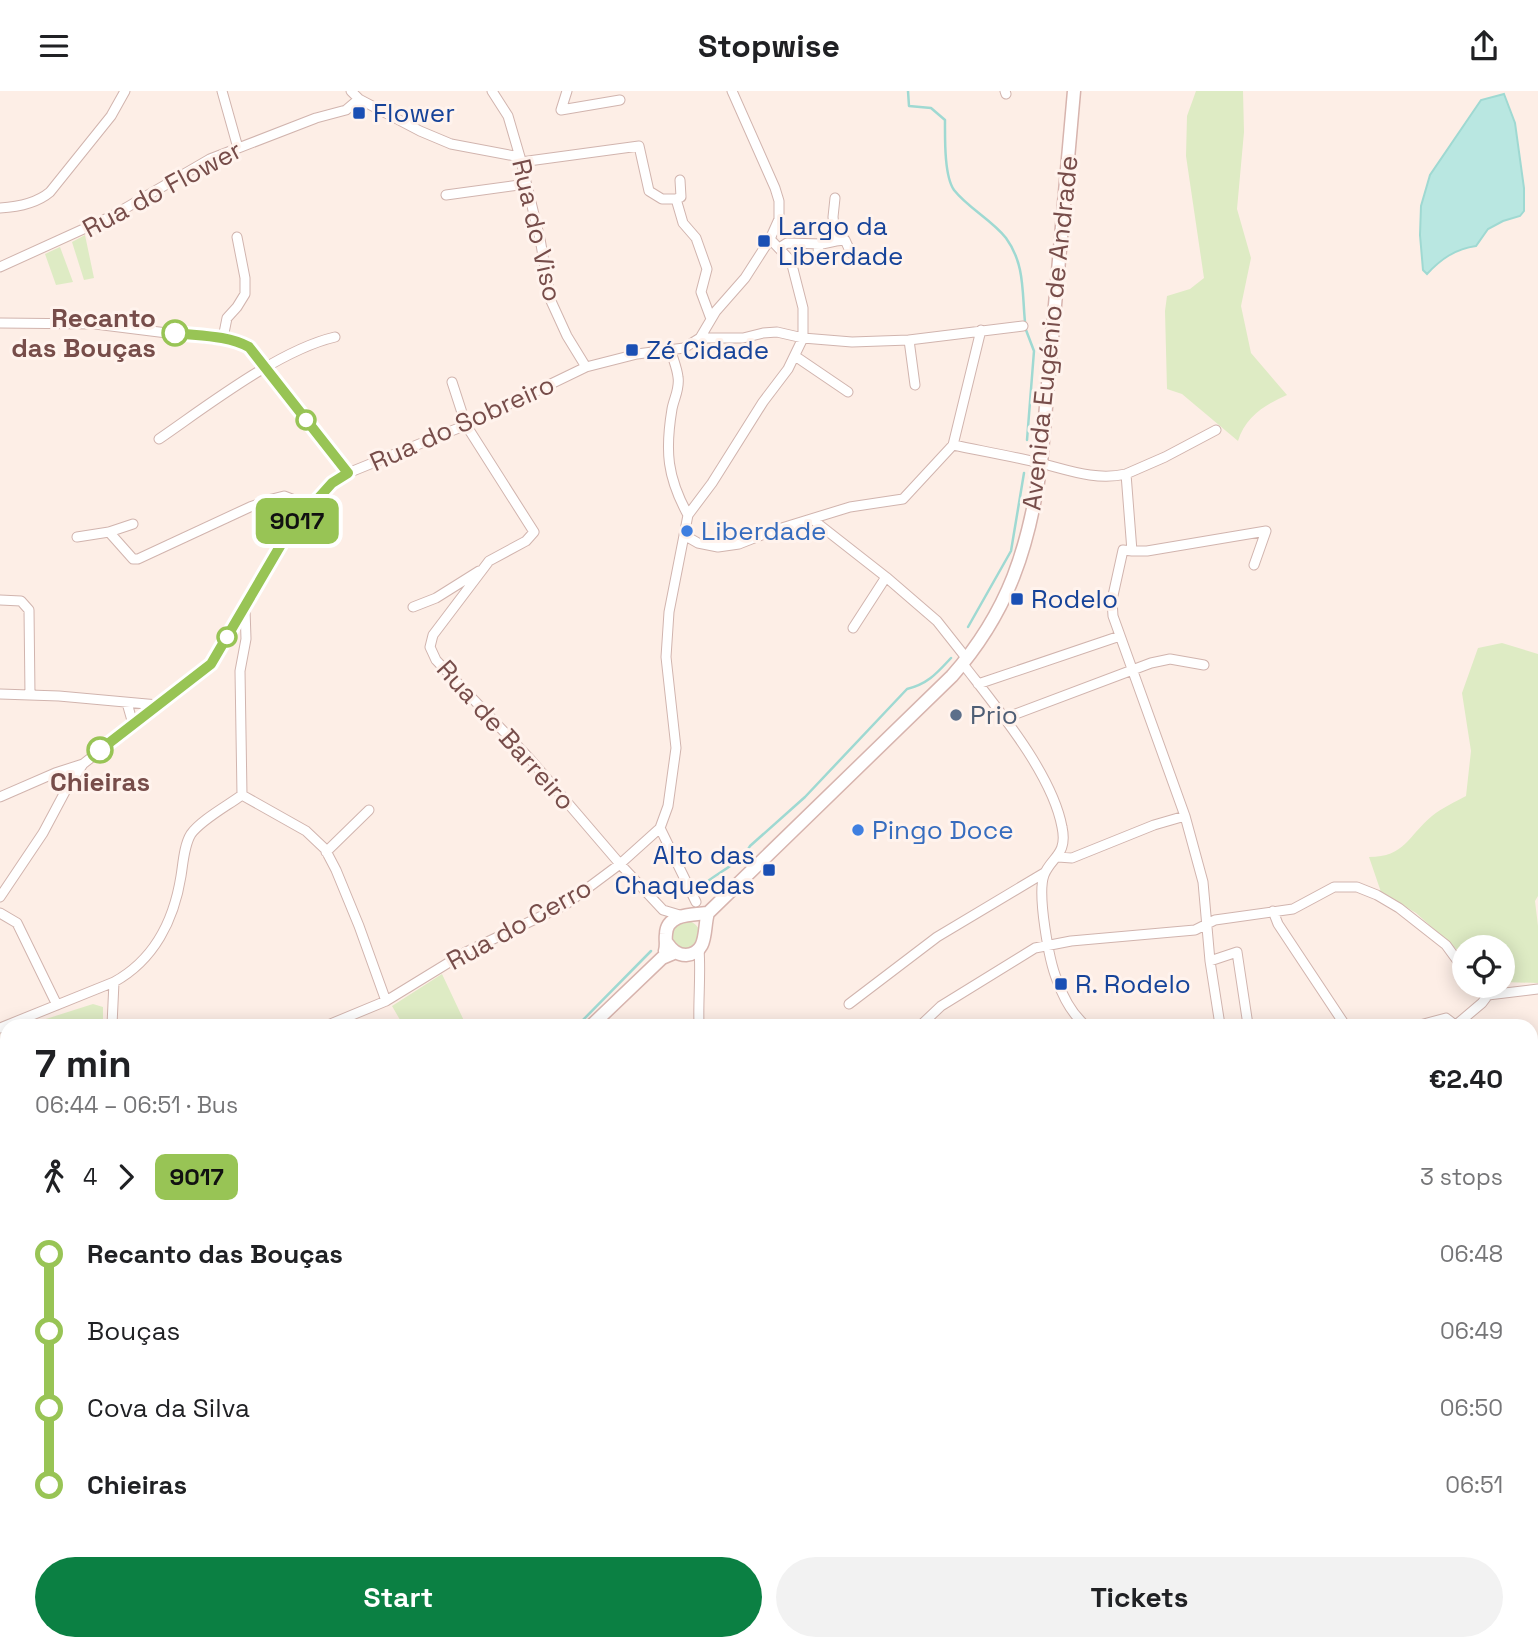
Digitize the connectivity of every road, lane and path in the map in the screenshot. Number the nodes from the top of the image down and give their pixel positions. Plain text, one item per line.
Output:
1 (125, 91) edge
2 (222, 91) edge
3 (351, 91) edge
4 (492, 91) edge
5 (568, 91) edge
6 (732, 91) edge
7 (1074, 91) edge
8 (359, 95) edge
9 (620, 100) dead end
10 (238, 148) junction
11 (520, 160) junction
12 (680, 180) dead end
13 (526, 184) junction
14 (446, 195) dead end
15 (835, 198) dead end
16 (677, 199) junction
17 (0, 208) edge
18 (237, 237) dead end
19 (770, 239) junction
20 (836, 241) junction
21 (819, 244) junction
22 (779, 248) junction
23 (851, 253) dead end
24 (817, 259) dead end
25 (0, 267) edge
26 (711, 319) junction
27 (0, 323) edge
28 (1023, 326) dead end
29 (981, 330) junction
30 (335, 337) dead end
31 (223, 338) junction
32 (700, 338) junction
33 (803, 338) junction
34 (909, 340) junction
35 (671, 351) junction
36 (795, 356) junction
37 (586, 367) junction
38 (266, 369) junction
39 (452, 383) dead end
40 (915, 385) dead end
41 (848, 392) dead end
42 (466, 425) junction
43 (1216, 430) dead end
44 (159, 439) dead end
45 (953, 445) junction
46 (1041, 463) junction
47 (348, 473) junction
48 (1126, 474) junction
49 (310, 506) junction
50 (688, 515) junction
51 (812, 519) junction
52 (133, 524) dead end
53 (109, 532) junction
54 (684, 535) junction
55 (78, 537) dead end
56 (1132, 551) junction
57 (1254, 565) dead end
58 (482, 570) junction
59 (886, 577) junction
60 (0, 600) edge
61 (413, 607) dead end
62 (245, 608) junction
63 (853, 628) dead end
64 (1119, 636) junction
65 (965, 661) junction
66 (1204, 665) dead end
67 (1131, 670) junction
68 (978, 684) junction
69 (0, 694) edge
70 (30, 695) junction
71 (127, 703) junction
72 (158, 705) junction
73 (1005, 718) junction
74 (133, 724) junction
75 (83, 764) junction
76 (242, 795) junction
77 (0, 797) edge
78 (369, 810) dead end
79 (1185, 816) junction
80 (660, 828) junction
81 (326, 852) junction
82 (1058, 857) junction
83 (620, 864) junction
84 (1044, 873) junction
85 (0, 897) edge
86 (696, 902) dead end
87 (663, 910) junction
88 (1273, 911) junction
89 (0, 913) edge
90 (708, 913) junction
91 (686, 916) junction
92 (1207, 923) junction
93 (703, 927) junction
94 (1049, 944) junction
95 (679, 946) junction
96 (1452, 954) edge
97 (1210, 961) junction
98 (114, 982) junction
99 (1538, 989) edge
100 (1515, 992) edge
101 (1486, 998) edge
102 (386, 1001) junction
103 (849, 1004) dead end
104 (57, 1005) junction
105 (22, 1019) edge
106 (112, 1019) edge
107 (342, 1019) edge
108 (598, 1019) edge
109 (699, 1019) edge
110 (927, 1019) edge
111 (1080, 1019) edge
112 (1219, 1019) edge
113 (1247, 1019) edge
114 (1341, 1019) edge
115 (1463, 1019) edge

1 - 17 street
2 - 10 street
3 - 8 street
4 - 11 street, Rua do Viso
5 - 9 street
6 - 19 street
7 - 46 main road, Avenida Eugénio de Andrade
8 - 10 street, Rua do Flower
8 - 11 street
10 - 25 street, Rua do Flower
11 - 13 street, Rua do Viso
11 - 16 street
12 - 16 street
13 - 14 street
13 - 37 street, Rua do Viso
15 - 20 street
16 - 26 street
18 - 31 street
19 - 22 street
19 - 26 street
20 - 21 street
20 - 23 street
21 - 22 street
21 - 24 street
22 - 33 street
26 - 32 street
27 - 31 street
28 - 29 street
29 - 34 street
29 - 45 street
30 - 38 street
31 - 38 street
32 - 33 street
32 - 35 street, Rua do Sobreiro
33 - 34 street
33 - 36 street
34 - 40 street
35 - 37 street, Rua do Sobreiro
35 - 50 street
36 - 41 street
36 - 50 street
37 - 42 street, Rua do Sobreiro
38 - 44 street
38 - 47 street
39 - 42 street
42 - 47 street, Rua do Sobreiro
42 - 58 street, Rua de Barreiro
43 - 48 street
45 - 46 street
45 - 51 street
46 - 48 street
46 - 65 main road, Avenida Eugénio de Andrade
47 - 49 street, Rua do Sobreiro
48 - 56 street
49 - 53 street
49 - 62 street, Rua do Sobreiro
50 - 54 street
51 - 54 street
51 - 59 street
52 - 53 street
53 - 55 street
54 - 80 street
56 - 57 street
56 - 64 street
58 - 61 street
58 - 83 street, Rua de Barreiro
59 - 63 street
59 - 65 street
60 - 70 street
62 - 72 street, Rua do Sobreiro
62 - 76 street
64 - 67 street
64 - 68 street
65 - 68 street
65 - 90 main road, Avenida Eugénio de Andrade
66 - 67 street
67 - 73 street
67 - 79 street
68 - 73 street
69 - 70 street
70 - 71 street
71 - 72 street
71 - 74 street
72 - 74 street, Rua do Sobreiro
73 - 82 street
74 - 75 street, Rua do Sobreiro
75 - 77 street
75 - 85 street
76 - 81 street
76 - 98 street
78 - 81 street
79 - 82 street
79 - 92 street
80 - 83 street, Rua do Cerro
80 - 86 street
81 - 102 street
82 - 84 street
83 - 87 street, Rua de Barreiro
83 - 102 street, Rua do Cerro
84 - 94 street
84 - 103 street
87 - 91 street
87 - 95 street
88 - 92 street
88 - 96 street
88 - 114 street
89 - 104 street
90 - 91 main road
90 - 93 main road, Avenida Eugénio de Andrade
91 - 93 main road
91 - 95 main road
92 - 94 street
92 - 97 street
93 - 95 main road, Avenida Eugénio de Andrade
94 - 110 street
94 - 111 street
95 - 108 main road
95 - 109 street
97 - 112 street
97 - 113 street
98 - 104 street
98 - 106 street
99 - 100 street
101 - 115 street
102 - 107 street, Rua do Cerro
104 - 105 street

